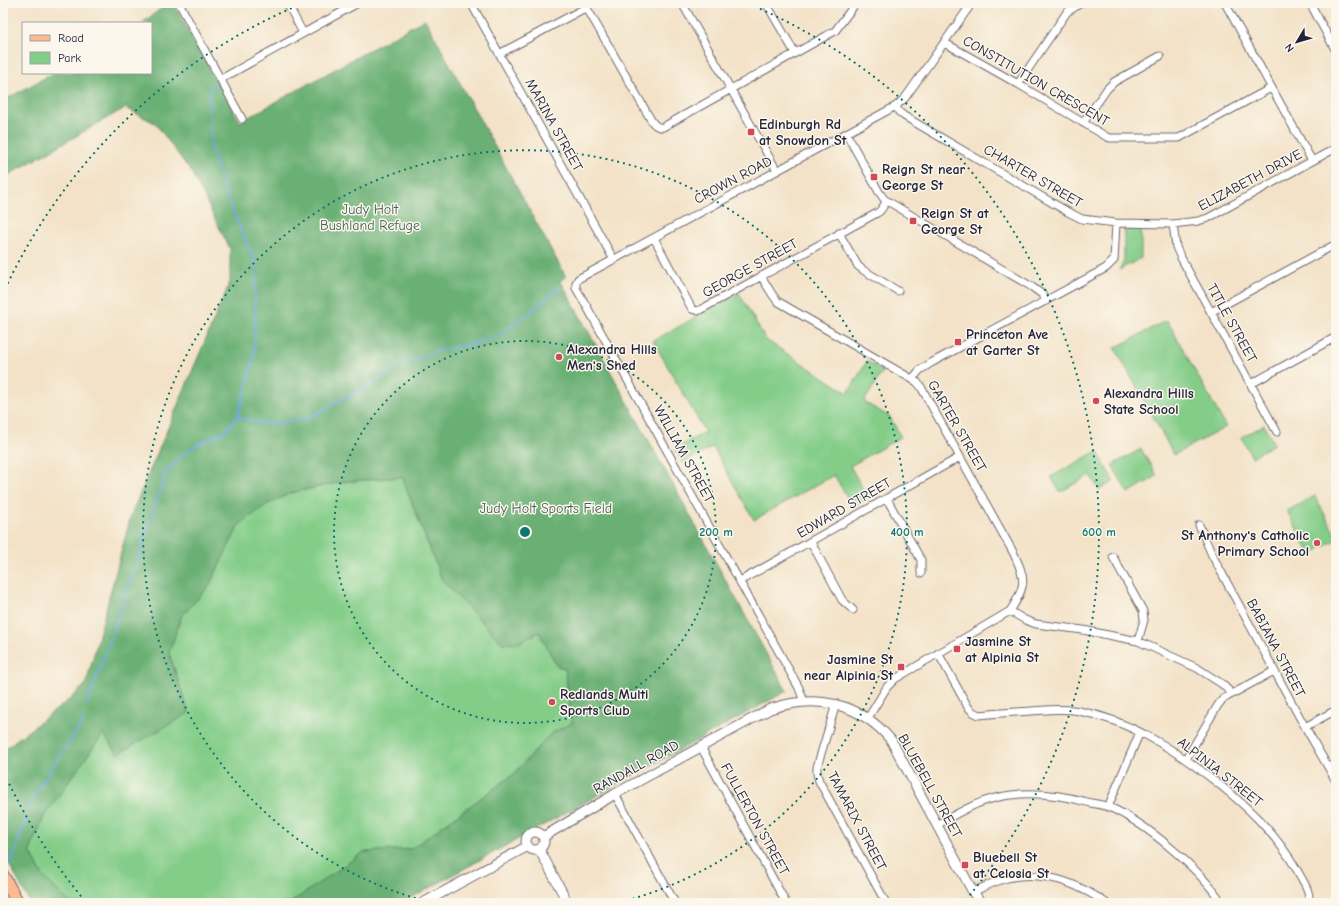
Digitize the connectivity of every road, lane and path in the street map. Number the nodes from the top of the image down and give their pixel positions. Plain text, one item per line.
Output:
1 (179, 3) edge
2 (287, 3) edge
3 (358, 3) edge
4 (471, 3) edge
5 (682, 3) edge
6 (766, 3) edge
7 (856, 3) edge
8 (972, 3) edge
9 (1081, 3) edge
10 (1225, 3) edge
11 (1310, 3) edge
12 (586, 5) edge
13 (303, 33) junction
14 (945, 42) junction
15 (1336, 51) edge
16 (795, 53) junction
17 (499, 54) junction
18 (1160, 56) dead end
19 (221, 79) junction
20 (1018, 84) junction
21 (1271, 88) junction
22 (731, 90) junction
23 (896, 106) junction
24 (242, 119) dead end
25 (1083, 123) junction
26 (846, 133) junction
27 (1336, 148) edge
28 (1312, 161) junction
29 (777, 171) junction
30 (887, 201) junction
31 (1116, 223) junction
32 (1173, 224) junction
33 (839, 234) junction
34 (654, 238) junction
35 (1336, 244) edge
36 (614, 260) junction
37 (761, 276) junction
38 (576, 283) joint
39 (898, 291) dead end
40 (1046, 301) junction
41 (1211, 312) junction
42 (1336, 337) edge
43 (913, 378) junction
44 (1251, 384) junction
45 (1277, 432) dead end
46 (960, 457) junction
47 (887, 499) junction
48 (1198, 524) dead end
49 (811, 542) junction
50 (1113, 557) dead end
51 (921, 573) dead end
52 (740, 581) junction
53 (853, 610) dead end
54 (1010, 611) junction
55 (1138, 641) junction
56 (938, 653) junction
57 (1274, 671) junction
58 (1232, 694) junction
59 (804, 702) junction
60 (836, 704) junction
61 (1336, 710) edge
62 (868, 718) junction
63 (743, 723) joint
64 (1305, 727) junction
65 (1140, 732) junction
66 (701, 747) junction
67 (1186, 759) junction
68 (1336, 781) edge
69 (615, 794) junction
70 (1108, 807) junction
71 (937, 825) junction
72 (543, 837) junction
73 (528, 846) junction
74 (539, 849) junction
75 (3, 876) edge
76 (973, 892) junction
77 (18, 903) edge
78 (423, 903) edge
79 (568, 903) edge
80 (675, 903) edge
81 (786, 903) edge
82 (886, 903) edge
83 (981, 903) edge
84 (1106, 903) edge
85 (1222, 903) edge
86 (1309, 903) edge

1 - 19 street
2 - 13 street
3 - 13 street
4 - 17 street, MARINA STREET
5 - 22 street
6 - 16 street
7 - 16 street
8 - 14 street, CROWN ROAD
9 - 20 street
10 - 21 street
11 - 15 street
12 - 17 street
12 - 22 street
13 - 19 street
14 - 20 street, CONSTITUTION CRESCENT
14 - 23 street, CROWN ROAD
16 - 22 street
17 - 36 street, MARINA STREET
18 - 25 street
19 - 24 street
20 - 25 street, CONSTITUTION CRESCENT
21 - 25 street, CONSTITUTION CRESCENT
21 - 28 street
22 - 29 street
23 - 26 street, CROWN ROAD
23 - 31 street, CHARTER STREET
26 - 29 street, CROWN ROAD
26 - 30 street
27 - 28 street, ELIZABETH DRIVE
28 - 32 street, ELIZABETH DRIVE
29 - 34 street, CROWN ROAD
30 - 33 street, GEORGE STREET
30 - 40 street
31 - 32 street, CHARTER STREET
31 - 40 street
32 - 41 street, TITLE STREET
33 - 37 street, GEORGE STREET
33 - 39 street
34 - 36 street, CROWN ROAD
34 - 37 street, GEORGE STREET
35 - 41 street
36 - 38 street, CROWN ROAD
37 - 43 street, GARTER STREET
38 - 52 street, WILLIAM STREET
40 - 43 street
41 - 44 street, TITLE STREET
42 - 44 street
43 - 46 street, GARTER STREET
44 - 45 street, TITLE STREET
46 - 47 street, EDWARD STREET
46 - 54 street, GARTER STREET
47 - 49 street, EDWARD STREET
47 - 51 street
48 - 57 street, BABIANA STREET
49 - 52 street, EDWARD STREET
49 - 53 street
50 - 55 street
52 - 59 street, WILLIAM STREET
54 - 55 street
54 - 56 street
55 - 58 street
56 - 62 street
56 - 65 street, ALPINIA STREET
57 - 58 street
57 - 64 street, BABIANA STREET
58 - 67 street
59 - 60 street, BLUEBELL STREET
59 - 63 street, BLUEBELL STREET
60 - 62 street, BLUEBELL STREET
60 - 82 street, TAMARIX STREET
61 - 64 street
62 - 71 street, BLUEBELL STREET
63 - 66 street, RANDALL ROAD
64 - 68 street, BABIANA STREET
65 - 67 street, ALPINIA STREET
65 - 70 street
66 - 69 street, RANDALL ROAD
66 - 81 street, FULLERTON STREET
67 - 86 street, ALPINIA STREET
69 - 72 street, RANDALL ROAD
69 - 80 street
70 - 71 street
70 - 85 street
71 - 76 street, BLUEBELL STREET
72 - 73 street, RANDALL ROAD
72 - 74 street
73 - 74 street
73 - 78 street, RANDALL ROAD
74 - 79 street
75 - 77 main road
76 - 83 street, BLUEBELL STREET
76 - 84 street

